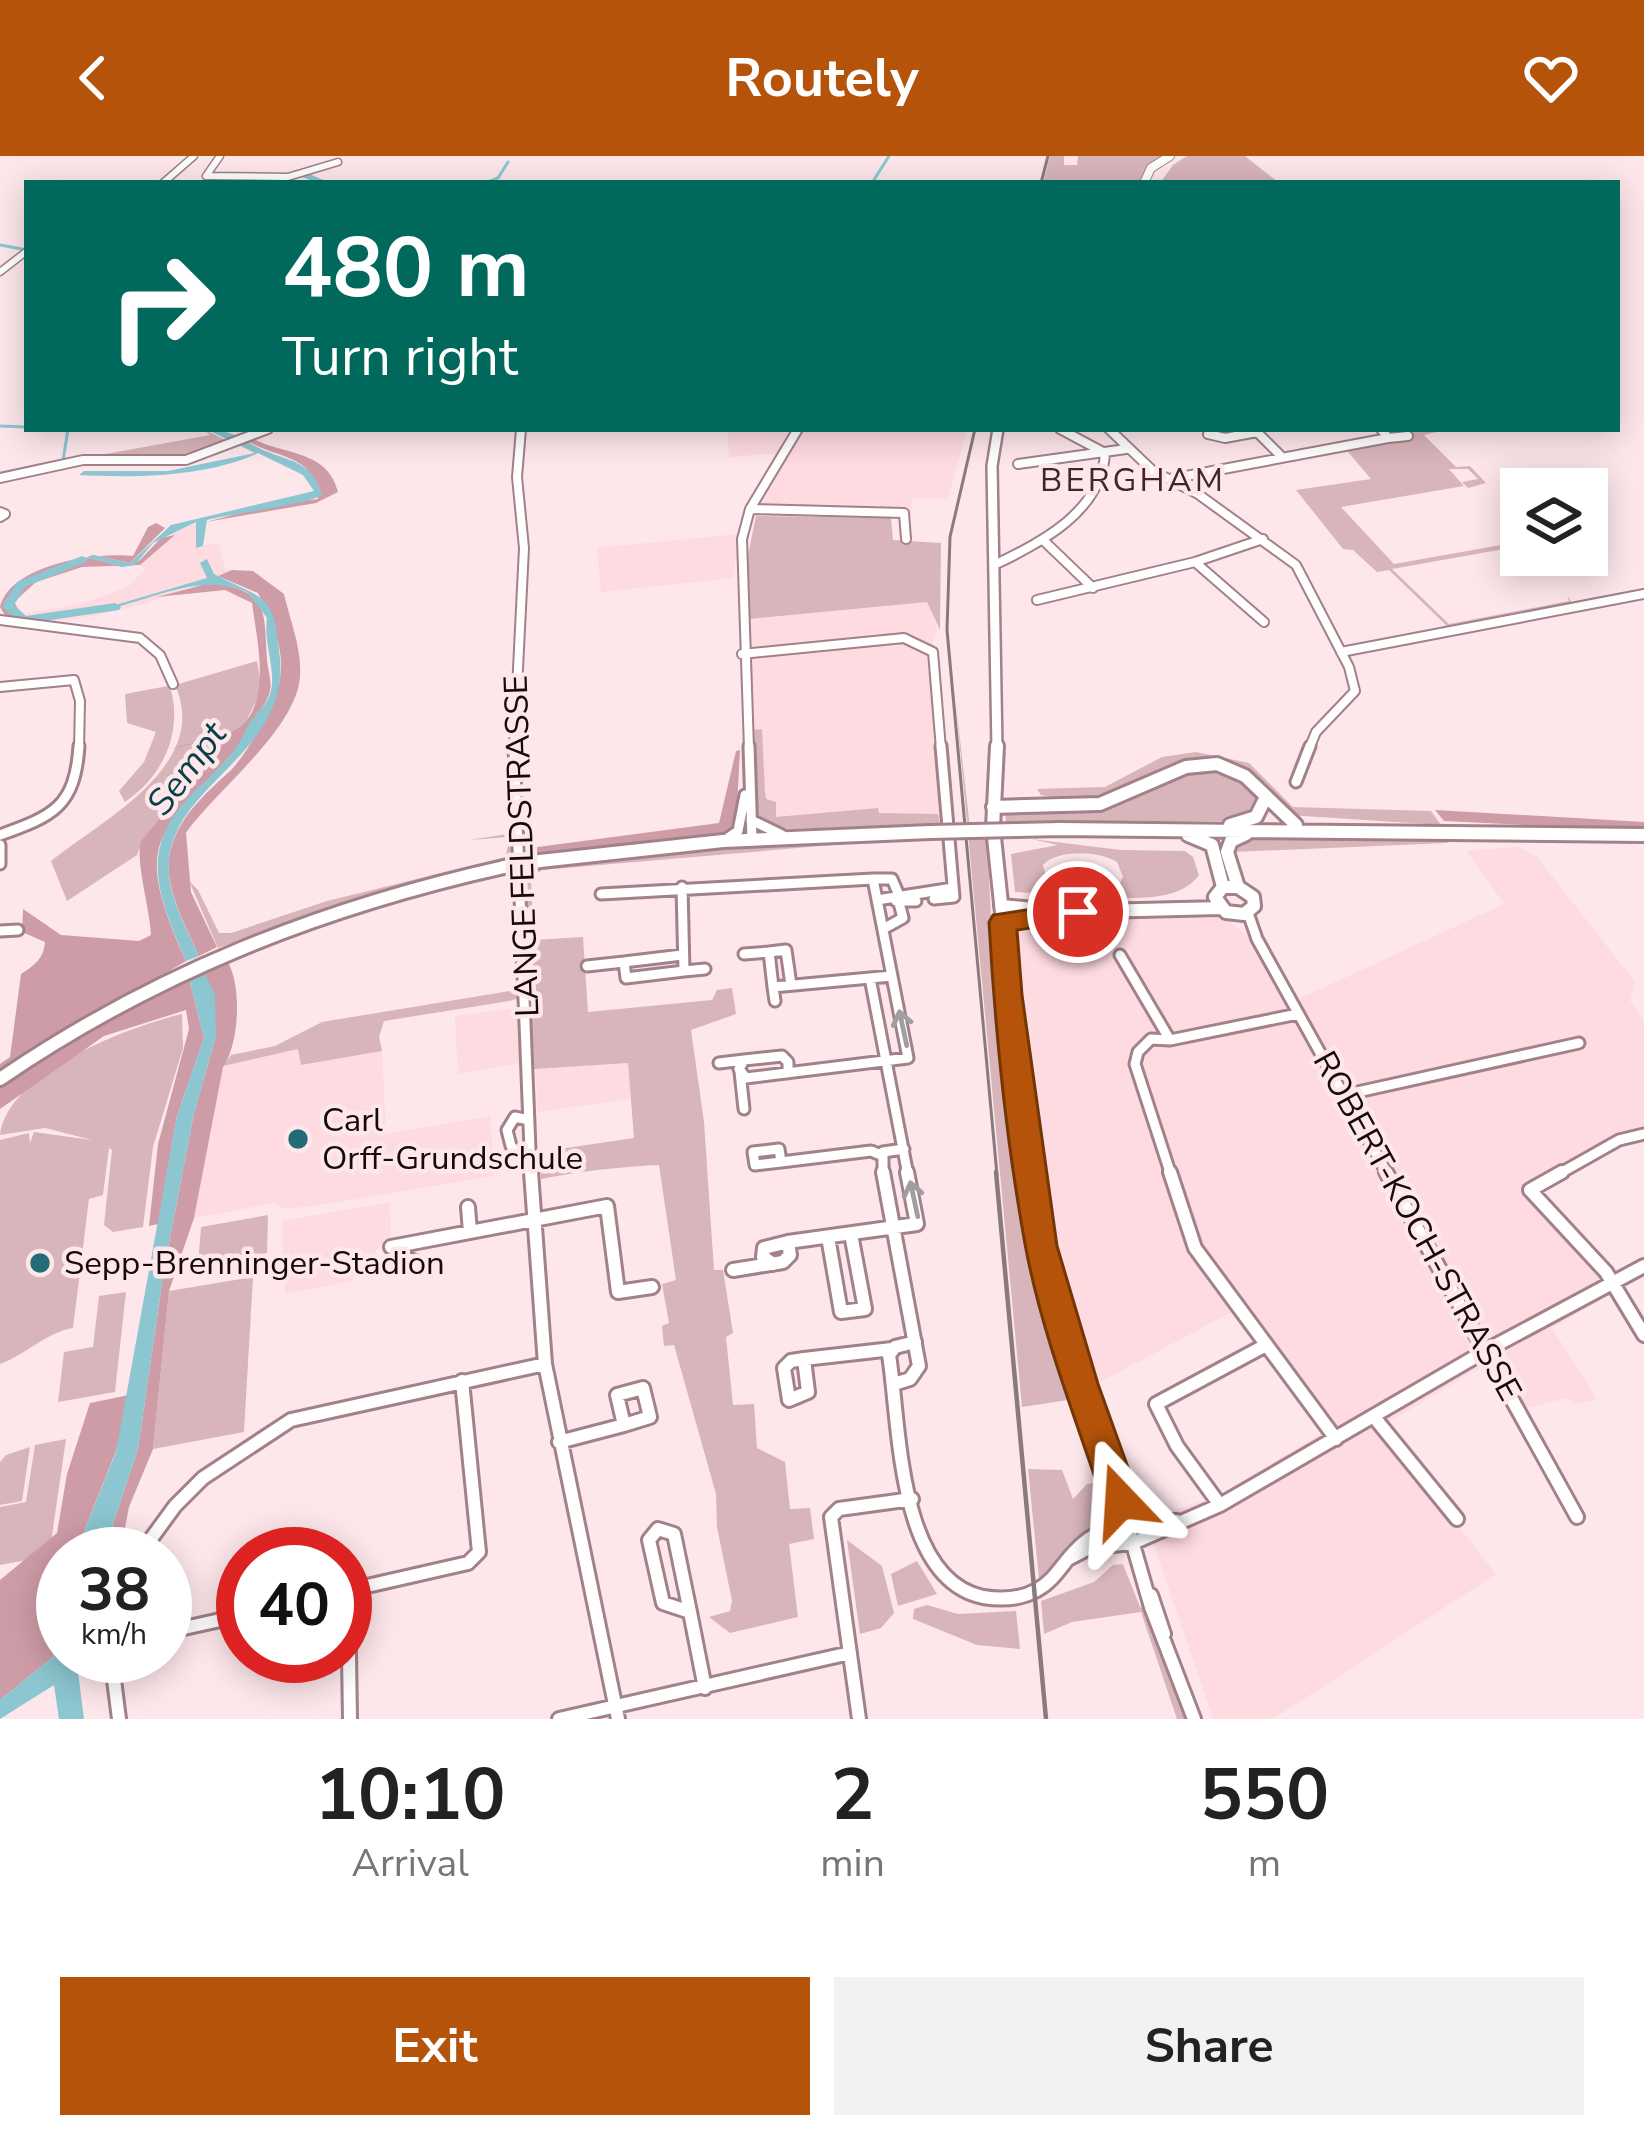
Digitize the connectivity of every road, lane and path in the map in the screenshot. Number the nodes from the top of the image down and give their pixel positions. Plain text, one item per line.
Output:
1 (194, 156) edge
2 (220, 156) edge
3 (1170, 156) edge
4 (338, 162) dead end
5 (166, 180) edge
6 (1145, 180) edge
7 (24, 253) edge
8 (0, 272) edge
9 (261, 432) edge
10 (521, 432) edge
11 (796, 432) edge
12 (998, 432) edge
13 (1066, 432) edge
14 (1112, 432) edge
15 (1252, 432) edge
16 (1257, 432) edge
17 (1383, 432) edge
18 (1208, 434) dead end
19 (1408, 436) dead end
20 (1388, 438) junction
21 (1126, 449) junction
22 (1105, 453) junction
23 (1281, 456) junction
24 (1018, 464) dead end
25 (0, 478) edge
26 (1170, 478) junction
27 (750, 509) junction
28 (906, 538) dead end
29 (1264, 539) junction
30 (1042, 541) junction
31 (1195, 562) junction
32 (994, 566) junction
33 (1094, 587) junction
34 (1644, 594) edge
35 (1037, 600) dead end
36 (0, 620) edge
37 (1264, 622) dead end
38 (1341, 652) junction
39 (742, 654) junction
40 (172, 684) dead end
41 (0, 687) edge
42 (748, 772) junction
43 (1296, 782) dead end
44 (1264, 799) junction
45 (994, 800) junction
46 (751, 820) junction
47 (1230, 825) junction
48 (1296, 825) junction
49 (1404, 829) junction
50 (1057, 830) junction
51 (1253, 830) junction
52 (1169, 831) junction
53 (1644, 835) edge
54 (0, 836) edge
55 (787, 837) junction
56 (752, 839) junction
57 (723, 841) junction
58 (0, 845) edge
59 (0, 864) edge
60 (873, 879) junction
61 (682, 887) junction
62 (601, 893) dead end
63 (953, 893) junction
64 (1224, 895) junction
65 (896, 898) junction
66 (934, 899) dead end
67 (877, 900) junction
68 (916, 901) dead end
69 (1001, 906) junction
70 (1058, 912) junction
71 (1242, 914) junction
72 (1003, 928) junction
73 (883, 929) junction
74 (18, 930) dead end
75 (0, 931) edge
76 (769, 952) junction
77 (744, 954) dead end
78 (682, 955) junction
79 (1120, 955) dead end
80 (625, 962) junction
81 (587, 966) dead end
82 (705, 969) dead end
83 (684, 971) junction
84 (892, 976) junction
85 (870, 978) junction
86 (791, 985) junction
87 (773, 986) junction
88 (775, 1001) dead end
89 (1298, 1014) junction
90 (1170, 1040) junction
91 (1579, 1043) dead end
92 (887, 1062) junction
93 (719, 1063) dead end
94 (742, 1066) junction
95 (0, 1079) edge
96 (1344, 1095) junction
97 (744, 1108) dead end
98 (530, 1120) junction
99 (1644, 1134) edge
100 (904, 1149) junction
101 (881, 1155) junction
102 (530, 1163) junction
103 (757, 1180) dead end
104 (468, 1207) dead end
105 (534, 1220) junction
106 (893, 1229) junction
107 (470, 1232) junction
108 (851, 1234) junction
109 (828, 1237) junction
110 (788, 1242) junction
111 (418, 1263) dead end
112 (772, 1264) junction
113 (1644, 1266) edge
114 (733, 1270) dead end
115 (1612, 1283) junction
116 (652, 1287) dead end
117 (1644, 1335) edge
118 (914, 1342) junction
119 (1265, 1346) junction
120 (892, 1349) junction
121 (1487, 1350) junction
122 (804, 1359) dead end
123 (545, 1364) junction
124 (462, 1381) junction
125 (894, 1384) junction
126 (1374, 1417) junction
127 (624, 1425) dead end
128 (1336, 1439) junction
129 (559, 1442) junction
130 (913, 1498) junction
131 (1220, 1505) junction
132 (1124, 1516) junction
133 (1577, 1517) dead end
134 (1456, 1519) dead end
135 (1183, 1521) junction
136 (158, 1527) edge
137 (1133, 1543) junction
138 (1068, 1559) junction
139 (372, 1585) edge
140 (692, 1612) junction
141 (850, 1653) junction
142 (114, 1683) edge
143 (349, 1683) edge
144 (705, 1688) junction
145 (617, 1714) edge
146 (119, 1719) edge
147 (350, 1719) edge
148 (559, 1719) edge
149 (859, 1719) edge
150 (1193, 1719) edge

1 - 5 street
2 - 4 street
3 - 6 main road
7 - 8 street
9 - 25 street
10 - 98 street, LANGE FELDSTRASSE
11 - 27 street
12 - 32 main road
13 - 22 street
14 - 21 street
15 - 18 street
16 - 23 street
17 - 20 street
19 - 20 street
20 - 23 street
21 - 22 street
21 - 26 street
22 - 24 street
22 - 30 street
23 - 26 street
26 - 29 street
27 - 28 street
27 - 39 street
29 - 31 street
29 - 38 street
30 - 32 street
30 - 33 street
31 - 33 street
31 - 37 street
32 - 45 main road
33 - 35 street
34 - 38 street
36 - 40 street
38 - 43 street
39 - 42 street
39 - 63 street
41 - 54 street
42 - 46 street
42 - 57 street
44 - 45 main road
44 - 47 main road
44 - 48 main road
45 - 69 main road
46 - 55 street
46 - 56 street
47 - 48 main road
47 - 50 main road
48 - 49 main road
49 - 51 main road
49 - 53 main road
50 - 52 main road
50 - 55 main road, bridge
51 - 52 main road
51 - 64 main road
52 - 64 main road
55 - 56 main road
56 - 57 main road
57 - 95 main road, bridge
58 - 59 street
60 - 61 street
60 - 65 street
60 - 67 street
61 - 62 street
61 - 78 street
63 - 65 street
63 - 66 street
64 - 70 main road
64 - 71 main road
64 - 71 main road
65 - 67 street
65 - 68 street
65 - 73 street
67 - 73 street
69 - 70 main road
69 - 72 main road
70 - 72 main road
71 - 89 street, ROBERT-KOCH-STRASSE
72 - 132 street
73 - 84 street
74 - 75 street
76 - 77 street
76 - 86 street
76 - 87 street
78 - 80 street
78 - 83 street
79 - 90 street
80 - 81 street
80 - 83 street
82 - 83 street
84 - 85 street
92 -> 84 street
85 - 86 street
85 - 92 street
86 - 87 street
87 - 88 street
89 - 90 street
89 - 96 street, ROBERT-KOCH-STRASSE
90 - 119 street
91 - 96 street
92 - 94 street
92 - 100 street
93 - 94 street
94 - 97 street
96 - 121 street, ROBERT-KOCH-STRASSE
98 - 102 street, LANGE FELDSTRASSE
98 - 102 street, LANGE FELDSTRASSE
99 - 115 street
100 - 101 street
106 -> 100 street
101 - 103 street
101 - 106 street
102 - 105 street, LANGE FELDSTRASSE
104 - 107 street
105 - 107 street
105 - 116 street
105 - 123 street, LANGE FELDSTRASSE
106 - 108 street
106 - 118 street
107 - 111 street
108 - 109 street
108 - 109 street
109 - 110 street
110 - 112 street
110 - 112 street
112 - 114 street
113 - 115 street
115 - 117 street
115 - 121 street
118 - 120 street
118 - 125 street
119 - 128 street
119 - 131 street
120 - 122 street
120 - 125 street
121 - 126 street
121 - 133 street, ROBERT-KOCH-STRASSE
123 - 124 street
123 - 129 street, LANGE FELDSTRASSE
124 - 136 street
124 - 139 street
125 - 130 street
126 - 128 street
126 - 134 street
127 - 129 street
128 - 131 street
129 - 145 street, LANGE FELDSTRASSE
130 - 138 street
130 - 141 street
131 - 135 street
132 - 135 street
132 - 137 street
132 - 138 street
135 - 137 street
137 - 138 street
137 - 150 street
140 - 140 street
140 - 144 street
141 - 144 street
141 - 149 street
142 - 146 street
143 - 147 street
144 - 145 street
145 - 148 street

